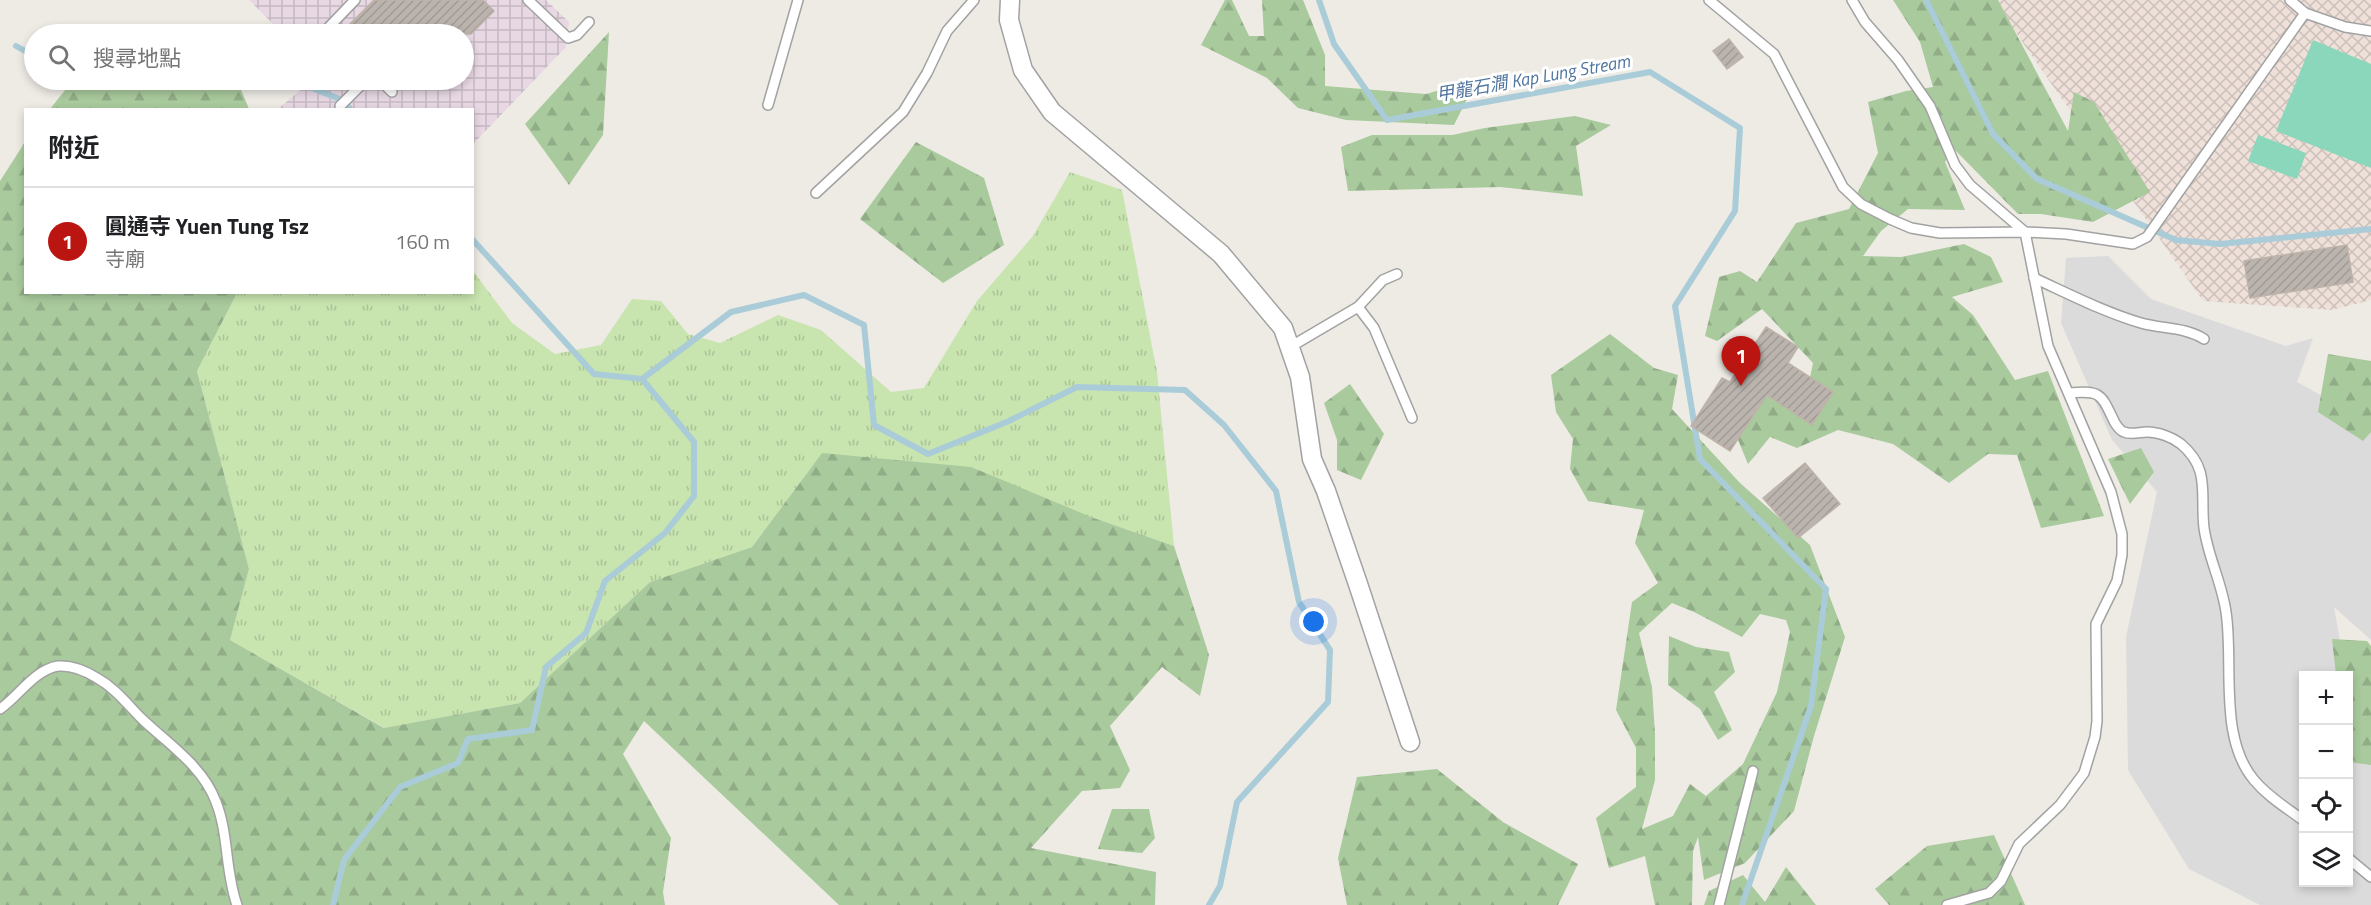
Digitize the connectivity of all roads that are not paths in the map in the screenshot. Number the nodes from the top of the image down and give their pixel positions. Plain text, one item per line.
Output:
1 (355, 0) edge
2 (528, 0) edge
3 (798, 0) edge
4 (974, 0) edge
5 (1010, 0) edge
6 (1709, 0) edge
7 (1852, 0) edge
8 (2290, 0) edge
9 (2305, 14) junction
10 (589, 22) dead end
11 (332, 24) edge
12 (2371, 31) edge
13 (356, 90) edge
14 (768, 105) dead end
15 (340, 106) dead end
16 (816, 193) dead end
17 (2025, 232) junction
18 (1397, 274) dead end
19 (2034, 278) junction
20 (1358, 307) junction
21 (2204, 339) dead end
22 (1290, 347) junction
23 (2069, 393) junction
24 (1412, 418) dead end
25 (0, 709) edge
26 (1410, 742) dead end
27 (1753, 771) dead end
28 (2299, 817) edge
29 (2353, 861) edge
30 (2371, 877) edge
31 (237, 905) edge
32 (1719, 905) edge
33 (1947, 905) edge

1 - 11 lane
2 - 10 lane
3 - 14 lane
4 - 16 lane
5 - 22 street
6 - 17 lane
7 - 17 lane
8 - 9 lane
9 - 12 lane
9 - 17 lane
13 - 15 lane
17 - 19 lane
18 - 20 lane
19 - 21 lane
19 - 23 lane
20 - 22 lane
20 - 24 lane
22 - 26 street
23 - 28 lane
23 - 33 lane
25 - 31 lane
27 - 32 lane
29 - 30 lane

